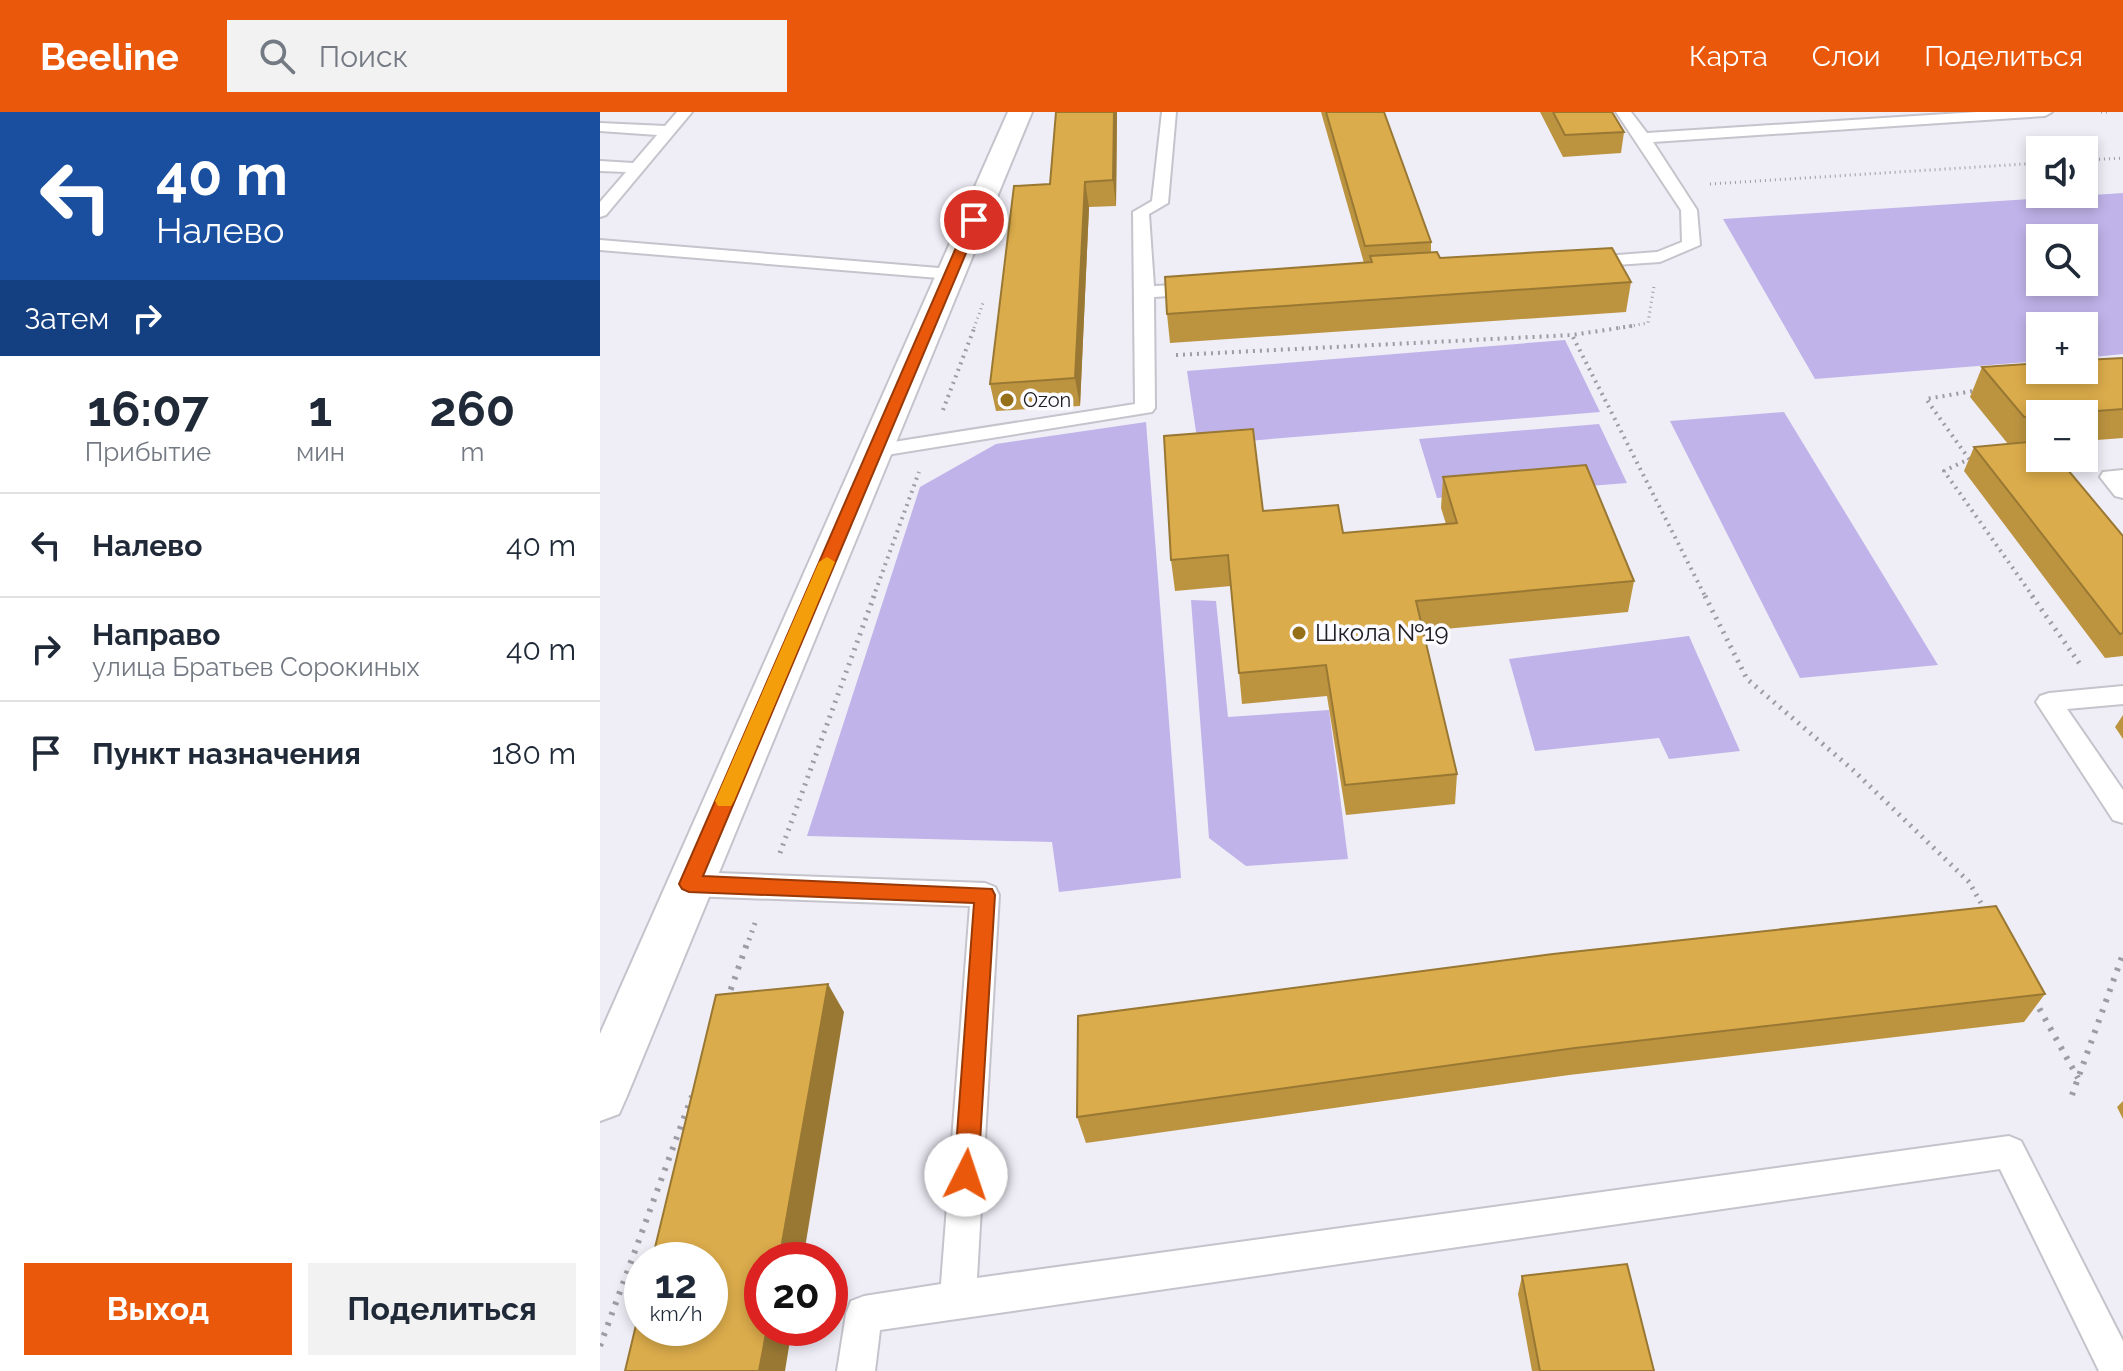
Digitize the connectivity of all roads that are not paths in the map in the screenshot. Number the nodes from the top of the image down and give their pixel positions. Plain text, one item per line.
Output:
1 (685, 112) edge
2 (1020, 112) edge
3 (1169, 112) edge
4 (1623, 112) edge
5 (2045, 112) edge
6 (600, 127) edge
7 (669, 131) junction
8 (1643, 138) junction
9 (600, 166) edge
10 (638, 168) junction
11 (602, 207) edge
12 (600, 245) edge
13 (1566, 264) edge
14 (951, 274) junction
15 (1223, 287) edge
16 (1145, 292) junction
17 (874, 451) junction
18 (2123, 476) edge
19 (2123, 491) edge
20 (2113, 696) edge
21 (2123, 812) edge
22 (689, 884) junction
23 (600, 1096) edge
24 (958, 1299) junction
25 (2118, 1362) edge
26 (856, 1371) edge

1 - 7 lane
2 - 14 street
3 - 16 lane
4 - 8 lane
5 - 8 lane
6 - 7 lane
7 - 10 lane
8 - 13 lane
9 - 10 lane
10 - 11 lane
12 - 14 lane
14 - 17 street
15 - 16 lane
16 - 17 lane
17 - 22 street
18 - 19 lane
20 - 21 lane
22 - 23 street
22 - 24 lane
24 - 25 lane
24 - 26 lane

